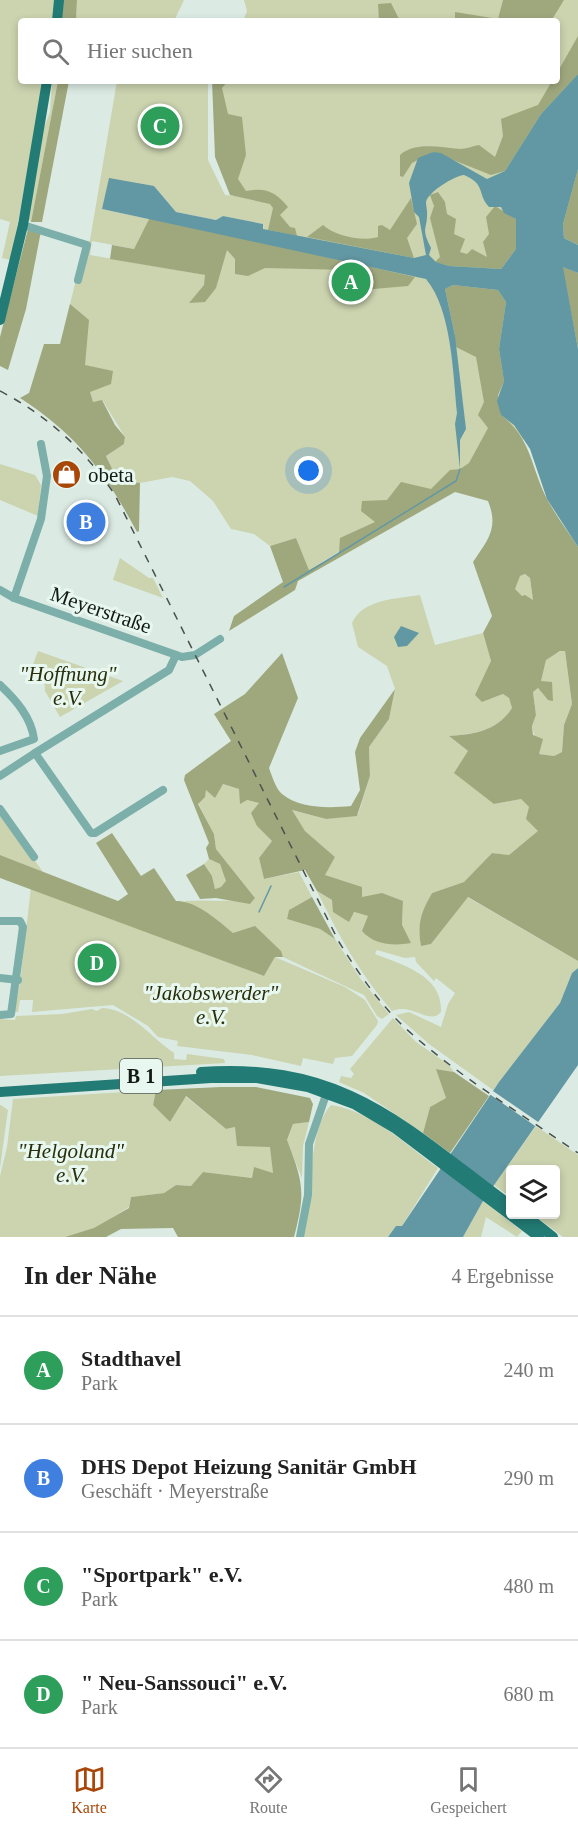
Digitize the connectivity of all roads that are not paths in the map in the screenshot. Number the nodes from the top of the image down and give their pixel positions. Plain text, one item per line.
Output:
1 (60, 0) edge
2 (57, 18) edge
3 (46, 84) edge
4 (23, 225) junction
5 (78, 280) dead end
6 (0, 320) edge
7 (41, 444) dead end
8 (0, 590) edge
9 (14, 598) junction
10 (220, 639) dead end
11 (176, 655) junction
12 (0, 685) edge
13 (0, 751) edge
14 (35, 753) junction
15 (0, 776) edge
16 (163, 790) dead end
17 (0, 809) edge
18 (34, 857) dead end
19 (0, 921) edge
20 (0, 978) edge
21 (18, 980) junction
22 (4, 1015) edge
23 (0, 1085) edge
24 (328, 1089) junction
25 (0, 1092) edge
26 (497, 1200) junction
27 (506, 1203) edge
28 (529, 1219) edge
29 (300, 1237) edge
30 (538, 1237) edge
31 (553, 1237) edge

1 - 2 main road
3 - 4 main road
4 - 5 street
4 - 6 main road
7 - 9 street
8 - 9 street, Meyerstraße
9 - 11 street, Meyerstraße
10 - 11 street
11 - 14 street
12 - 13 street
14 - 15 street
14 - 16 street
17 - 18 street
19 - 21 street
20 - 21 street
21 - 22 street
23 - 24 main road, B 1
24 - 25 main road, B 1
24 - 26 main road, B 1
24 - 29 street
26 - 27 main road, B 1
26 - 30 main road, B 1
28 - 31 main road

